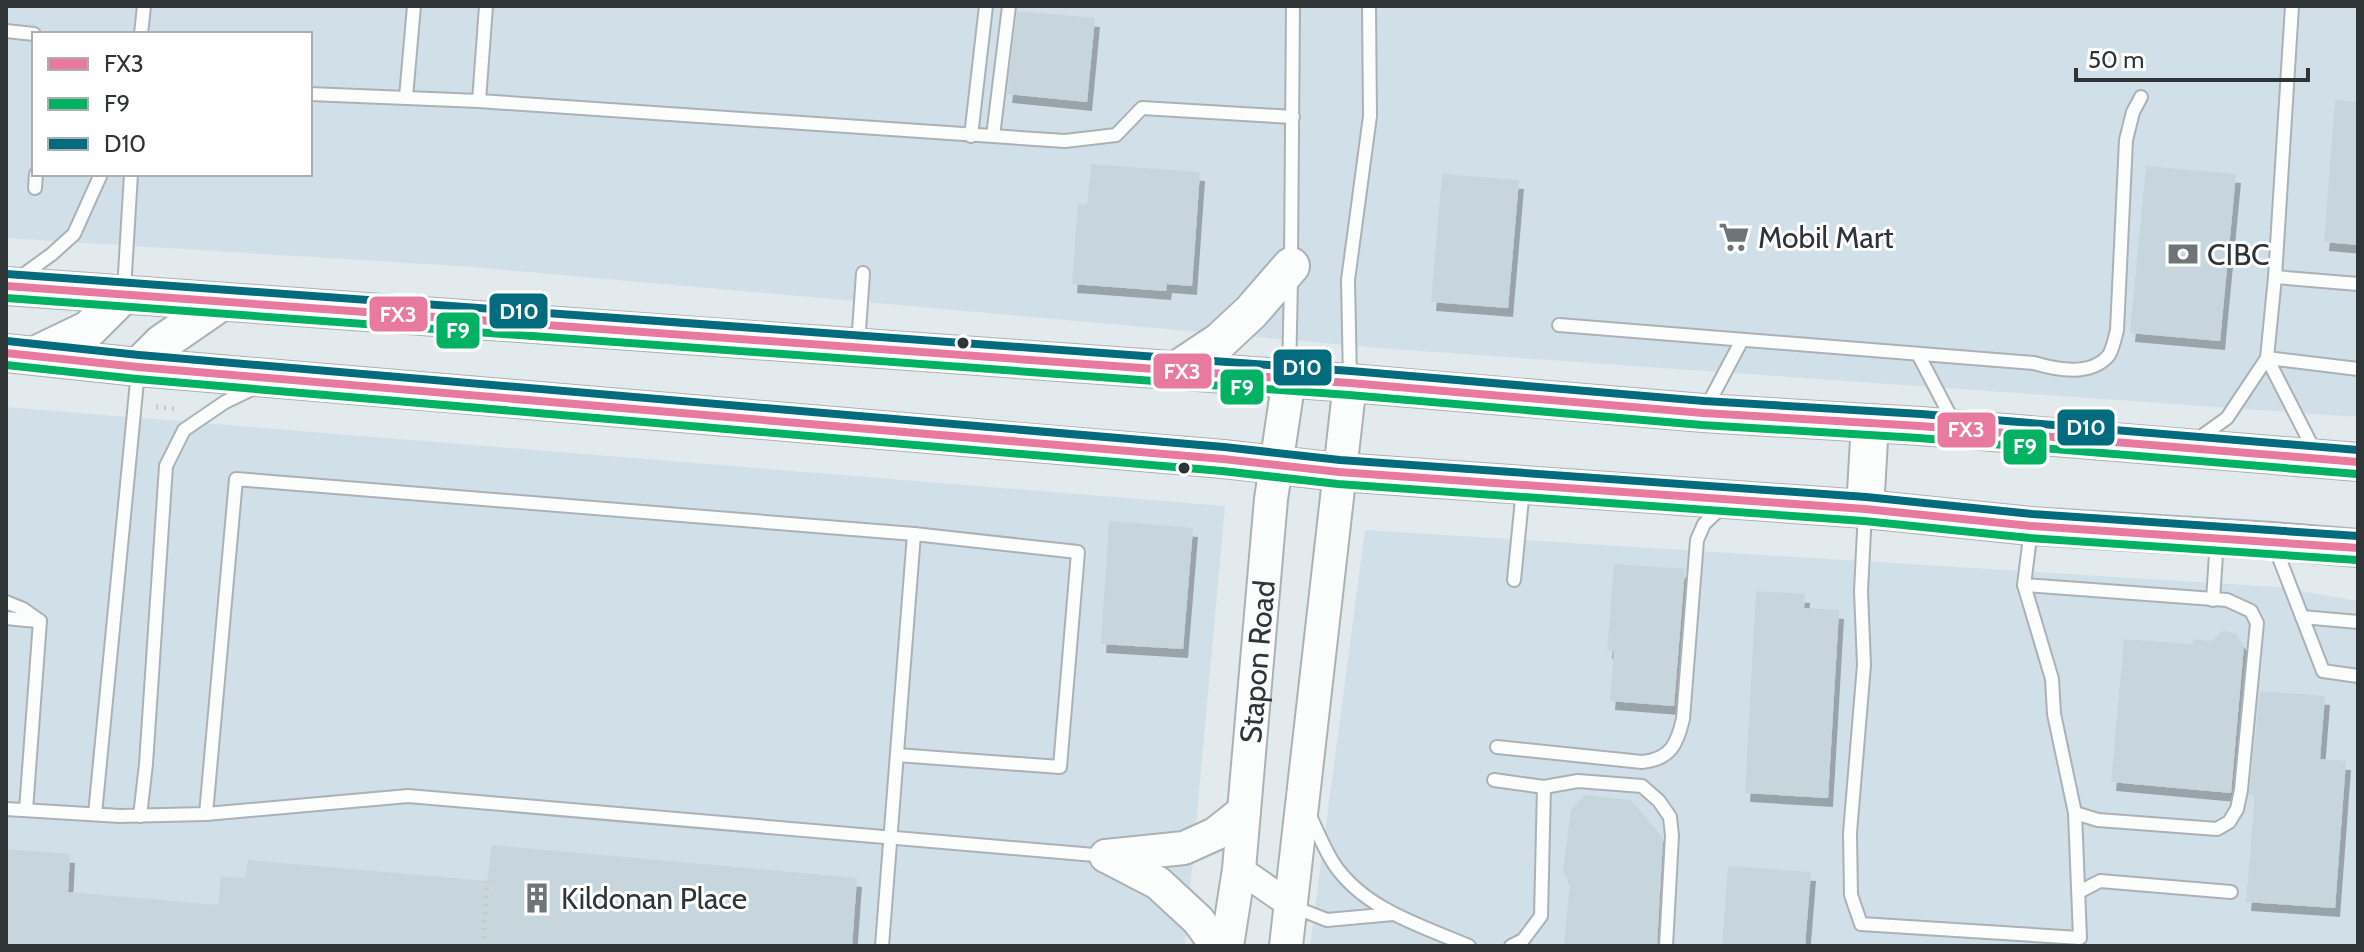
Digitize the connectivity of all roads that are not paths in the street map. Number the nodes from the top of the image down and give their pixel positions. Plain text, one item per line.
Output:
1 (144, 6) edge
2 (414, 6) edge
3 (486, 6) edge
4 (986, 6) edge
5 (1009, 6) edge
6 (1293, 6) edge
7 (1369, 6) edge
8 (2292, 6) edge
9 (6, 31) edge
10 (141, 32) edge
11 (32, 34) edge
12 (312, 94) edge
13 (406, 97) junction
14 (2141, 97) dead end
15 (479, 101) junction
16 (1293, 117) junction
17 (971, 136) junction
18 (993, 136) junction
19 (36, 176) edge
20 (100, 176) edge
21 (131, 176) edge
22 (35, 188) dead end
23 (1291, 266) junction
24 (863, 273) dead end
25 (2275, 277) junction
26 (2358, 284) edge
27 (7, 286) edge
28 (124, 294) junction
29 (220, 303) junction
30 (1559, 325) dead end
31 (1742, 340) junction
32 (858, 348) junction
33 (20, 354) edge
34 (1918, 354) junction
35 (2267, 358) junction
36 (138, 367) junction
37 (2358, 369) edge
38 (1175, 371) junction
39 (274, 379) junction
40 (1289, 379) junction
41 (1350, 383) junction
42 (1703, 413) junction
43 (1870, 423) junction
44 (1958, 430) junction
45 (2184, 449) junction
46 (2318, 459) junction
47 (2358, 462) edge
48 (1275, 465) junction
49 (1339, 472) junction
50 (1523, 486) junction
51 (1730, 500) junction
52 (1865, 509) junction
53 (2031, 526) junction
54 (914, 534) junction
55 (2217, 539) junction
56 (2272, 541) junction
57 (2358, 548) edge
58 (1514, 580) dead end
59 (2024, 585) junction
60 (2213, 600) junction
61 (6, 602) edge
62 (2302, 617) junction
63 (6, 618) edge
64 (40, 621) junction
65 (2358, 622) edge
66 (2358, 676) edge
67 (1497, 747) dead end
68 (897, 755) junction
69 (1494, 780) dead end
70 (1544, 787) junction
71 (1303, 800) junction
72 (6, 809) edge
73 (26, 810) junction
74 (1244, 811) junction
75 (2075, 813) junction
76 (95, 814) junction
77 (206, 814) junction
78 (140, 816) junction
79 (891, 837) junction
80 (1106, 856) junction
81 (1239, 869) junction
82 (2079, 892) junction
83 (2231, 892) dead end
84 (1291, 905) junction
85 (1394, 914) junction
86 (2010, 940) edge
87 (2080, 942) edge
88 (882, 946) edge
89 (1217, 946) edge
90 (1227, 946) edge
91 (1286, 946) edge
92 (1469, 946) edge
93 (1511, 946) edge
94 (1666, 946) edge

1 - 10 lane
2 - 13 lane
3 - 15 lane
4 - 17 lane
5 - 18 lane
6 - 16 lane
7 - 41 lane
8 - 25 lane
9 - 11 lane
12 - 13 lane
13 - 15 lane
14 - 34 lane
15 - 17 lane
16 - 18 lane
16 - 23 lane
17 - 18 lane
19 - 22 lane
20 - 27 lane
21 - 28 lane
23 - 38 main road
23 - 40 lane
24 - 32 lane
25 - 26 lane
25 - 35 lane
27 - 28 main road
28 - 29 main road
28 - 33 main road
29 - 32 main road
29 - 36 main road
30 - 31 lane
31 - 34 lane
31 - 42 lane
32 - 38 main road
33 - 36 main road
34 - 44 lane
35 - 37 lane
35 - 45 lane
35 - 46 lane
36 - 39 main road
36 - 76 lane
38 - 40 main road
39 - 48 main road
39 - 78 lane
40 - 41 main road
40 - 48 street, Stapon Road
41 - 42 main road
41 - 49 street, Stapon Road
42 - 43 main road
43 - 44 main road
43 - 52 main road
44 - 45 main road
45 - 46 main road
46 - 47 main road
48 - 49 main road
48 - 74 street, Stapon Road
49 - 50 main road
49 - 71 street, Stapon Road
50 - 51 main road
50 - 58 lane
51 - 52 main road
51 - 67 lane
52 - 53 main road
52 - 86 lane
53 - 55 main road
53 - 59 lane
54 - 68 lane
54 - 68 lane
54 - 77 lane
55 - 56 main road
55 - 60 lane
56 - 57 main road
56 - 62 lane
59 - 60 lane
59 - 75 lane
60 - 75 lane
61 - 64 lane
62 - 65 lane
62 - 66 lane
63 - 64 lane
64 - 73 lane
68 - 79 lane
69 - 70 lane
70 - 93 lane
70 - 94 lane
71 - 84 street, Stapon Road
71 - 85 lane
72 - 73 lane
73 - 76 lane
74 - 80 street
74 - 81 street, Stapon Road
75 - 82 lane
76 - 78 lane
77 - 78 lane
77 - 79 lane
79 - 80 lane
79 - 88 lane
80 - 89 street
81 - 84 street
81 - 90 street, Stapon Road
82 - 83 lane
82 - 87 lane
84 - 85 lane
84 - 91 street, Stapon Road
85 - 92 lane
86 - 87 lane

